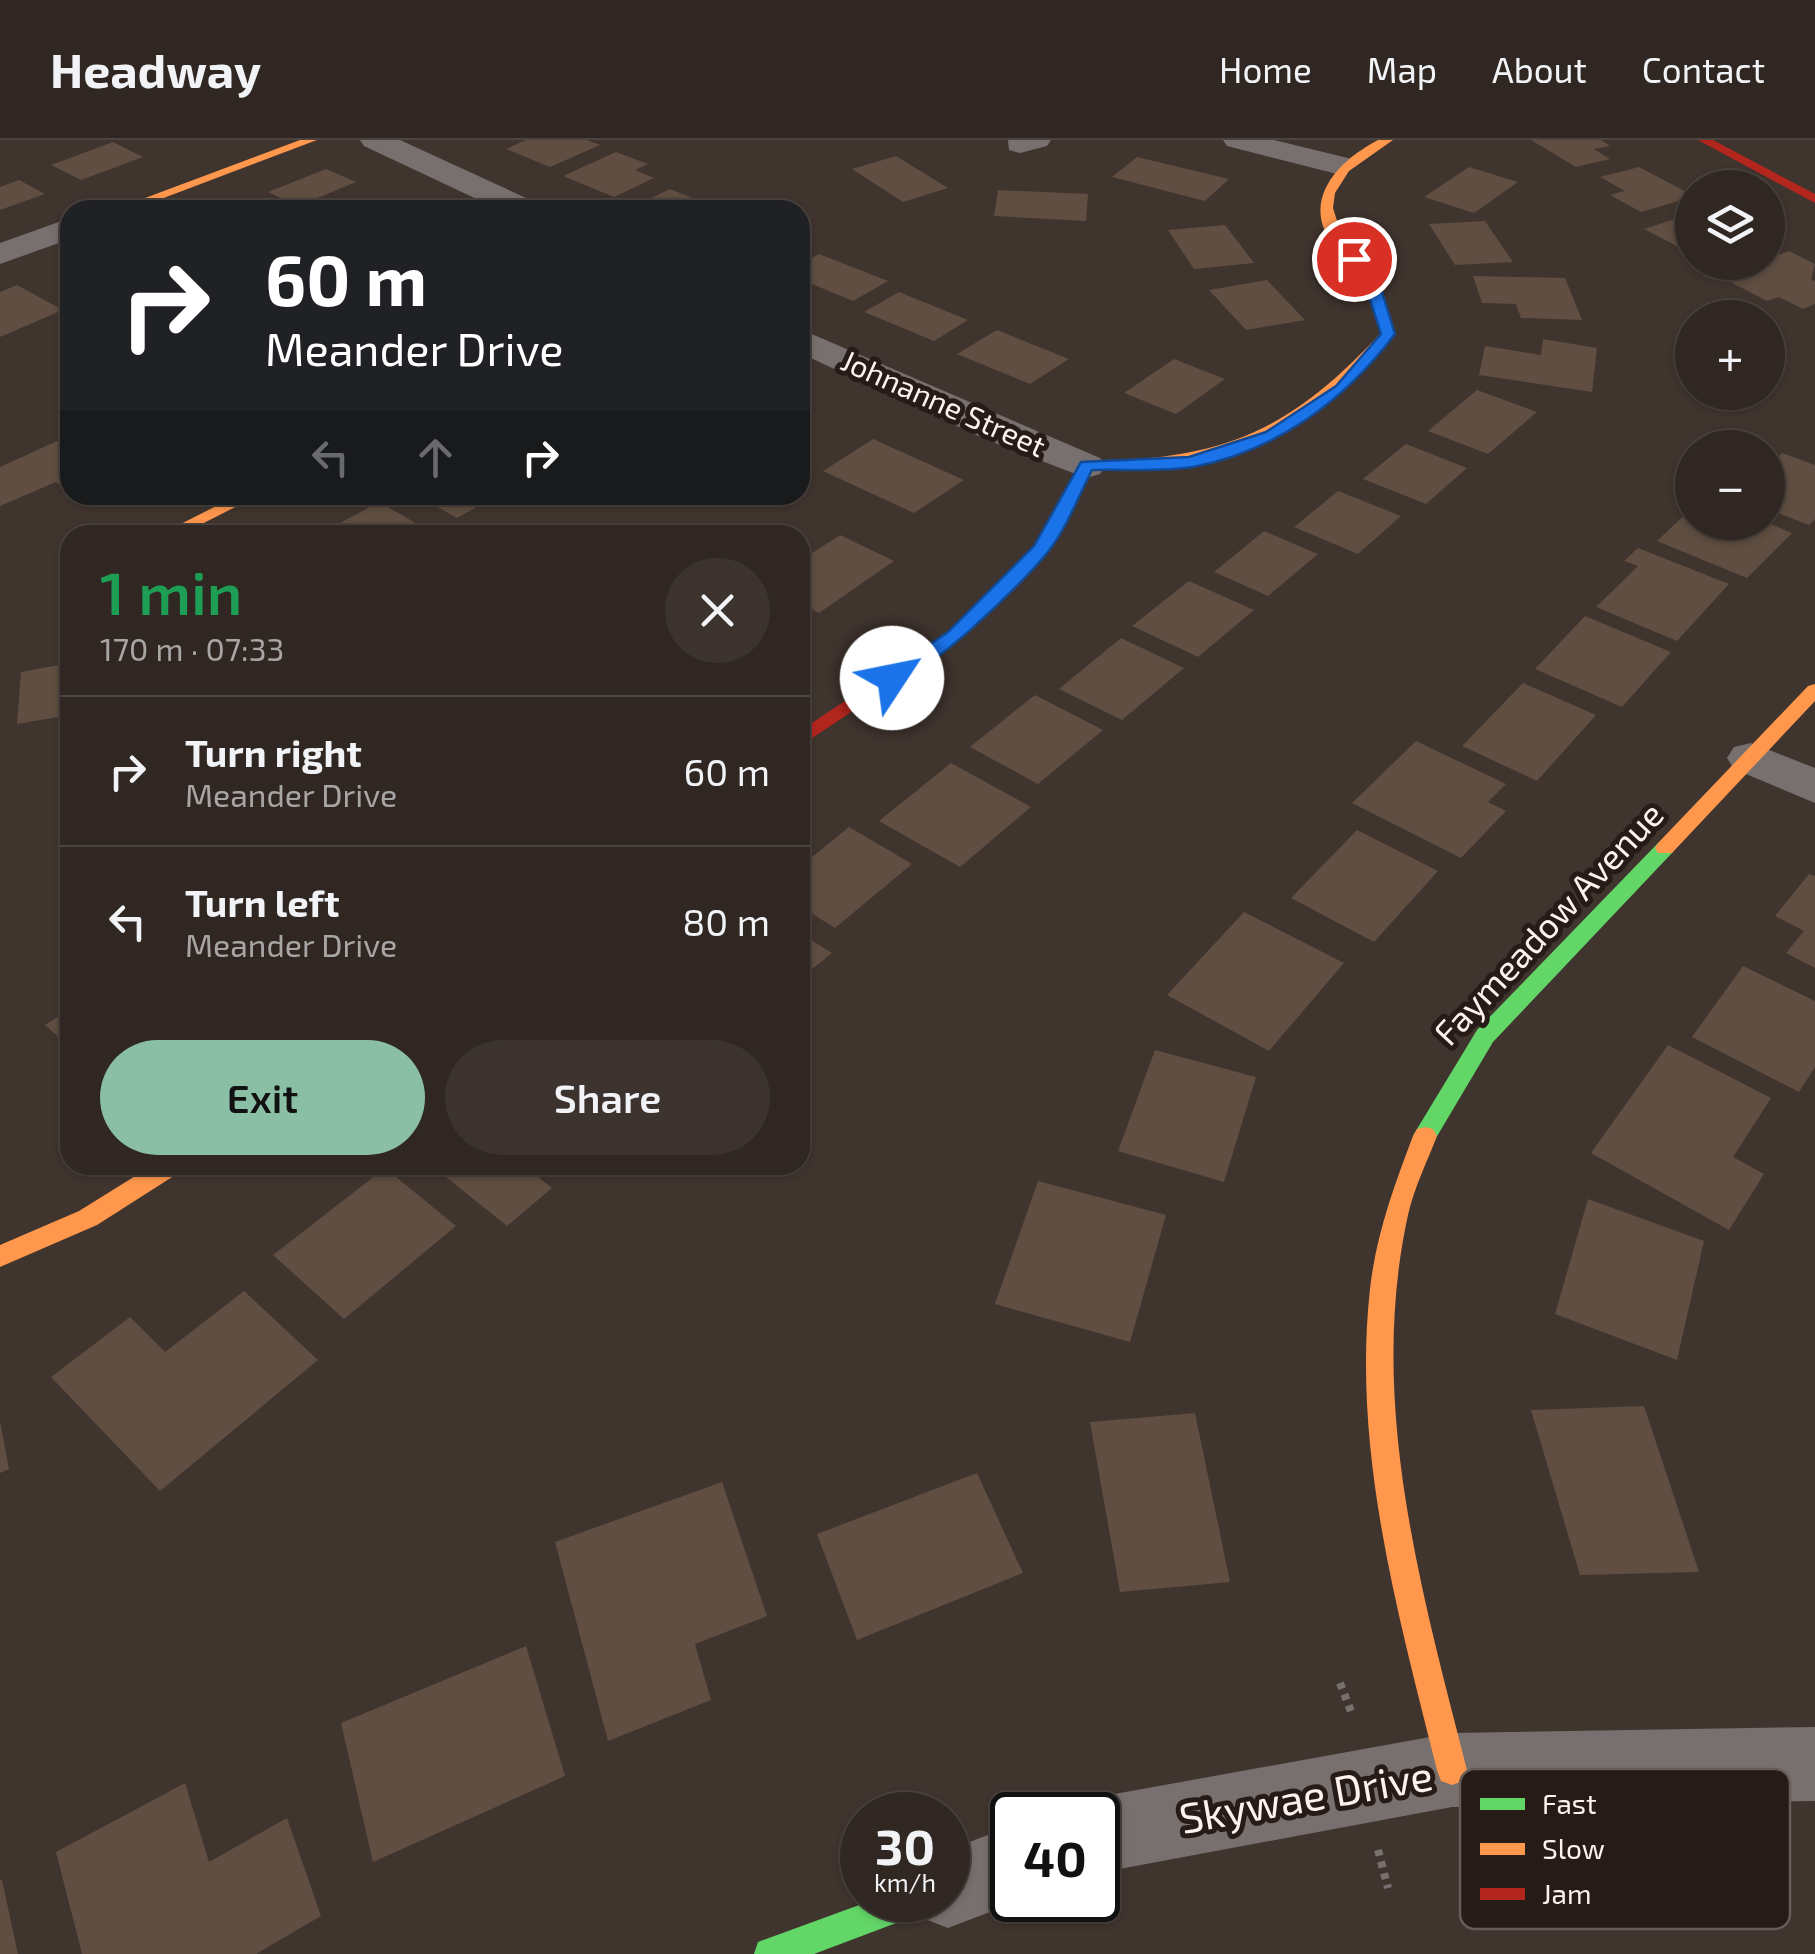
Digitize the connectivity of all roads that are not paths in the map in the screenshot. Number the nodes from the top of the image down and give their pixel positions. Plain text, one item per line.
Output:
1 (311, 140) edge
2 (375, 140) edge
3 (1238, 140) edge
4 (1386, 140) edge
5 (1704, 140) edge
6 (1341, 166) junction
7 (147, 200) edge
8 (504, 200) edge
9 (1815, 200) edge
10 (60, 232) edge
11 (0, 254) edge
12 (810, 345) edge
13 (1086, 466) junction
14 (230, 505) edge
15 (188, 525) edge
16 (1815, 690) edge
17 (810, 733) edge
18 (1751, 758) junction
19 (1815, 787) edge
20 (156, 1175) edge
21 (0, 1256) edge
22 (1815, 1764) edge
23 (1512, 1769) edge
24 (1452, 1770) junction
25 (1460, 1770) edge
26 (1120, 1831) edge
27 (857, 1922) edge
28 (770, 1954) edge

1 - 7 street
2 - 8 street
3 - 6 street
4 - 6 street
5 - 9 street
6 - 13 street
10 - 11 street
12 - 13 street, Johnanne Street
13 - 17 street
14 - 15 street
16 - 18 street, Faymeadow Avenue
18 - 19 street
18 - 24 street, Faymeadow Avenue
20 - 21 street
22 - 23 street, Skywae Drive
24 - 25 street, Skywae Drive
24 - 26 street, Skywae Drive
27 - 28 street

